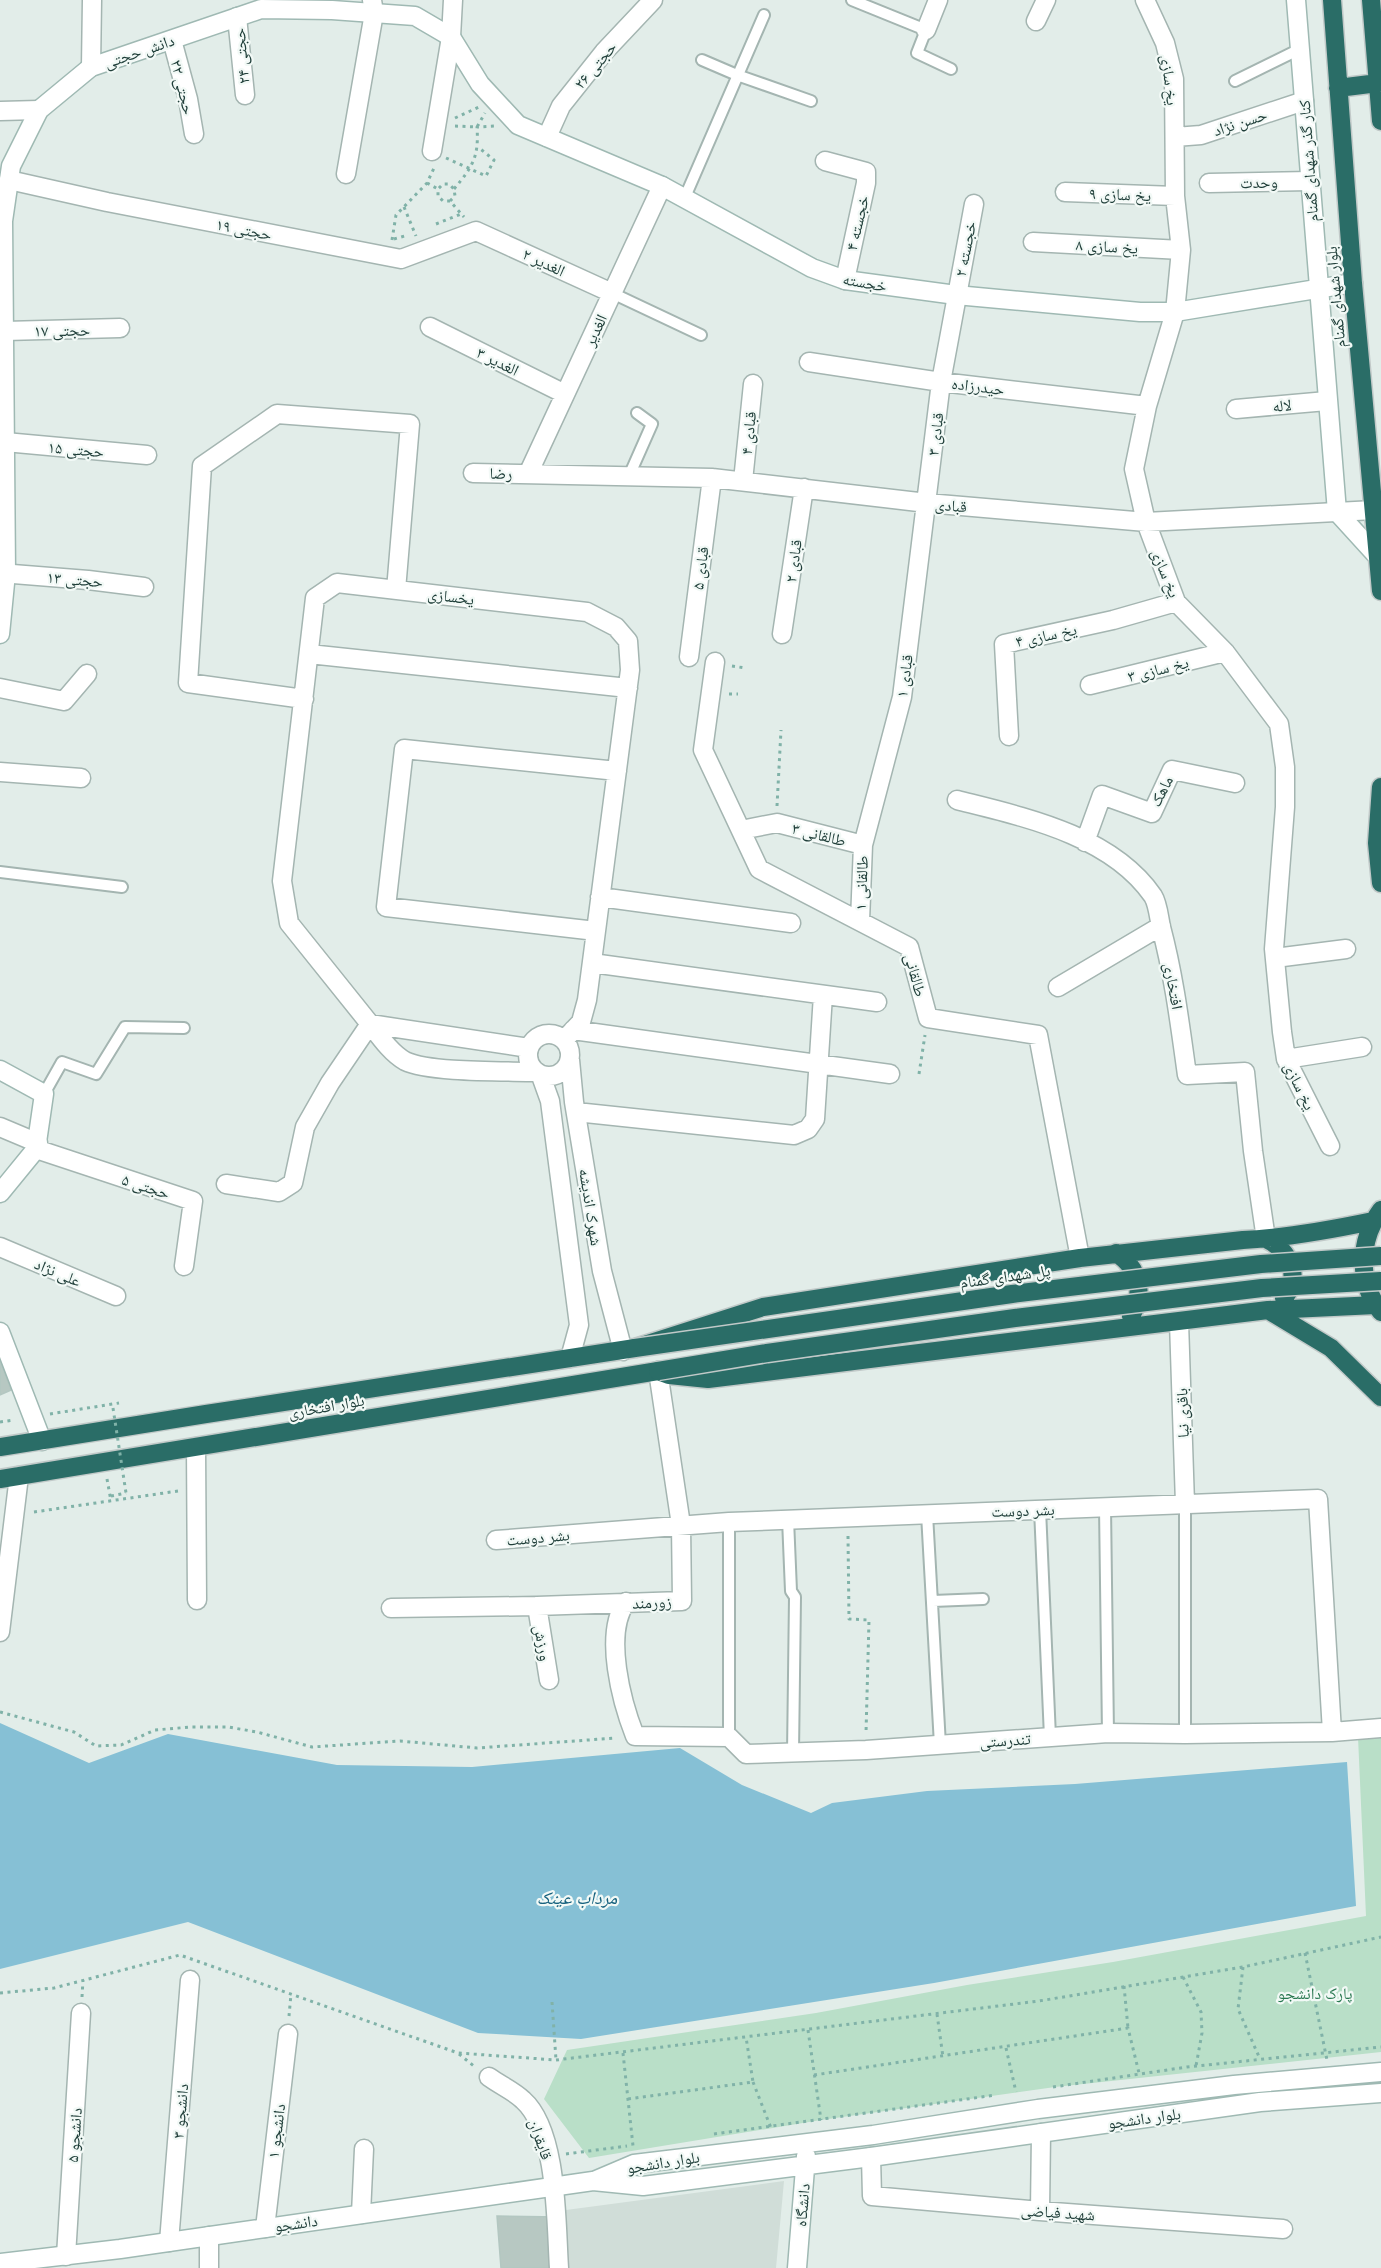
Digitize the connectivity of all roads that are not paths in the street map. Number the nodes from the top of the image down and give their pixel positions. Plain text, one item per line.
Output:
1 (453, 0) edge
2 (653, 0) edge
3 (852, 0) edge
4 (939, 0) edge
5 (1047, 0) edge
6 (1145, 0) edge
7 (1296, 0) edge
8 (1332, 0) edge
9 (1371, 0) edge
10 (87, 1) edge
11 (299, 5) edge
12 (373, 7) edge
13 (764, 15) dead end
14 (237, 17) junction
15 (1036, 21) dead end
16 (926, 30) junction
17 (451, 37) junction
18 (172, 40) junction
19 (1300, 49) junction
20 (702, 60) dead end
21 (91, 67) junction
22 (951, 69) dead end
23 (737, 75) junction
24 (1235, 81) dead end
25 (1378, 83) junction
26 (1338, 88) junction
27 (244, 95) dead end
28 (811, 101) dead end
29 (1304, 101) junction
30 (39, 110) junction
31 (0, 111) edge
32 (1381, 121) edge
33 (194, 134) dead end
34 (547, 137) junction
35 (1175, 137) junction
36 (432, 151) road end
37 (825, 161) dead end
38 (346, 174) dead end
39 (9, 180) junction
40 (1310, 181) junction
41 (1209, 183) dead end
42 (662, 186) junction
43 (1065, 192) dead end
44 (1175, 196) junction
45 (685, 197) junction
46 (974, 204) dead end
47 (476, 231) joint
48 (1033, 242) dead end
49 (1181, 250) junction
50 (2, 266) edge
51 (845, 280) junction
52 (1353, 283) junction
53 (1318, 288) junction
54 (612, 293) junction
55 (956, 295) junction
56 (1175, 312) junction
57 (430, 327) dead end
58 (120, 328) dead end
59 (5, 331) junction
60 (701, 335) dead end
61 (809, 362) dead end
62 (3, 366) edge
63 (941, 381) junction
64 (753, 384) dead end
65 (565, 394) junction
66 (1327, 401) junction
67 (1147, 406) junction
68 (1236, 409) dead end
69 (637, 413) dead end
70 (5, 442) junction
71 (147, 455) dead end
72 (473, 473) dead end
73 (528, 474) junction
74 (629, 477) junction
75 (712, 478) junction
76 (743, 482) junction
77 (804, 488) junction
78 (927, 503) junction
79 (1374, 510) junction
80 (1336, 512) junction
81 (1146, 522) junction
82 (1378, 557) junction
83 (3, 573) edge
84 (144, 587) dead end
85 (396, 590) junction
86 (1381, 591) edge
87 (1176, 602) junction
88 (0, 634) edge
89 (782, 634) dead end
90 (1225, 652) junction
91 (309, 654) junction
92 (689, 657) dead end
93 (715, 662) dead end
94 (87, 674) dead end
95 (1090, 685) dead end
96 (0, 688) edge
97 (628, 688) junction
98 (304, 699) junction
99 (1009, 736) dead end
100 (617, 771) junction
101 (0, 772) edge
102 (81, 778) dead end
103 (1235, 783) dead end
104 (1381, 787) edge
105 (957, 800) dead end
106 (741, 830) junction
107 (1085, 842) junction
108 (863, 845) junction
109 (0, 872) edge
110 (1381, 884) edge
111 (122, 887) dead end
112 (600, 897) junction
113 (860, 921) junction
114 (791, 923) dead end
115 (1161, 926) junction
116 (596, 931) junction
117 (1346, 949) dead end
118 (1275, 958) junction
119 (592, 963) junction
120 (1058, 987) dead end
121 (824, 995) junction
122 (877, 1002) dead end
123 (370, 1024) junction
124 (184, 1028) dead end
125 (568, 1035) junction
126 (1362, 1047) dead end
127 (529, 1048) junction
128 (1286, 1059) junction
129 (570, 1060) junction
130 (819, 1064) junction
131 (0, 1070) edge
132 (538, 1074) junction
133 (890, 1074) dead end
134 (44, 1094) junction
135 (576, 1112) junction
136 (0, 1127) edge
137 (37, 1146) junction
138 (1330, 1146) dead end
139 (587, 1183) junction
140 (226, 1184) dead end
141 (561, 1187) junction
142 (0, 1193) edge
143 (1377, 1216) edge
144 (1266, 1239) junction
145 (0, 1248) edge
146 (1116, 1254) junction
147 (1381, 1256) edge
148 (1080, 1257) junction
149 (184, 1266) dead end
150 (1381, 1281) edge
151 (116, 1296) dead end
152 (1378, 1309) edge
153 (1268, 1310) junction
154 (1179, 1322) junction
155 (1113, 1330) junction
156 (0, 1332) edge
157 (629, 1350) junction
158 (570, 1358) junction
159 (658, 1371) junction
160 (1381, 1397) edge
161 (42, 1441) junction
162 (0, 1447) edge
163 (196, 1448) junction
164 (18, 1476) junction
165 (0, 1479) edge
166 (1185, 1504) junction
167 (1105, 1507) junction
168 (1040, 1509) junction
169 (927, 1514) junction
170 (788, 1519) junction
171 (729, 1522) junction
172 (681, 1525) junction
173 (496, 1540) dead end
174 (983, 1599) dead end
175 (197, 1600) dead end
176 (933, 1600) junction
177 (626, 1602) junction
178 (537, 1606) junction
179 (391, 1608) dead end
180 (0, 1632) edge
181 (549, 1680) dead end
182 (1381, 1728) edge
183 (1332, 1732) junction
184 (1108, 1733) junction
185 (1185, 1734) junction
186 (729, 1737) junction
187 (1050, 1737) junction
188 (940, 1745) junction
189 (794, 1753) junction
190 (190, 1980) dead end
191 (81, 2013) dead end
192 (288, 2034) road end
193 (1381, 2072) edge
194 (489, 2077) road end
195 (1234, 2085) junction
196 (1381, 2093) edge
197 (1236, 2105) junction
198 (1038, 2109) junction
199 (1041, 2133) junction
200 (807, 2143) junction
201 (364, 2149) dead end
202 (871, 2157) junction
203 (805, 2166) junction
204 (592, 2181) junction
205 (554, 2187) junction
206 (1040, 2211) junction
207 (361, 2214) junction
208 (265, 2228) junction
209 (1283, 2229) dead end
210 (209, 2236) junction
211 (169, 2242) junction
212 (66, 2256) junction
213 (0, 2263) edge
214 (209, 2268) edge
215 (559, 2268) edge
216 (797, 2268) edge

1 - 17 street
2 - 34 street, حجتی ۲۶
3 - 16 lane
4 - 16 street
5 - 15 street
6 - 35 street, یخ سازی
7 - 19 street, کنار گذر شهدای گمنام
8 - 26 highway, بلوار شهدای گمنام
9 - 25 highway
10 - 21 street
11 - 12 street, دانش حجتی
11 - 14 street, دانش حجتی
12 - 17 street, دانش حجتی
12 - 38 street
13 - 23 lane
14 - 18 street, دانش حجتی
14 - 27 street, حجتی ۲۴
16 - 22 lane
17 - 34 street, خجسته
17 - 36 street
18 - 21 street, دانش حجتی
18 - 33 street, حجتی ۲۲
19 - 24 lane
19 - 29 street, کنار گذر شهدای گمنام
20 - 23 lane
21 - 30 street, دانش حجتی
23 - 28 lane
23 - 45 lane
25 - 26 highway
25 - 32 highway
26 - 52 highway, بلوار شهدای گمنام
29 - 35 street, حسن نژاد
29 - 40 street, کنار گذر شهدای گمنام
30 - 31 street
30 - 39 street, دانش حجتی
34 - 42 street, خجسته
35 - 44 street, یخ سازی
37 - 51 street, خجسته ۴
39 - 47 street, حجتی ۱۹
39 - 50 street, دانش حجتی
40 - 41 street, وحدت
40 - 53 street, کنار گذر شهدای گمنام
42 - 45 street, خجسته
42 - 54 street, الغدیر
43 - 44 street, یخ سازی ۹
44 - 49 street, یخ سازی
45 - 51 street, خجسته
46 - 55 street, خجسته ۲
47 - 54 street, الغدیر ۲
48 - 49 street, یخ سازی ۸
49 - 56 street, یخ سازی
50 - 59 street, دانش حجتی
51 - 55 street, خجسته
52 - 53 street, خجسته
52 - 79 highway, بلوار شهدای گمنام
53 - 56 street, خجسته
53 - 66 street, کنار گذر شهدای گمنام
54 - 60 lane
54 - 65 street, الغدیر
55 - 56 street, خجسته
55 - 63 street, قبادی ۳
56 - 67 street, یخ سازی
57 - 65 street, الغدیر ۳
58 - 59 street, حجتی ۱۷
59 - 62 street, دانش حجتی
61 - 63 street, حیدرزاده
62 - 70 street, دانش حجتی
63 - 67 street, حیدرزاده
63 - 78 street, قبادی ۳
64 - 76 street, قبادی ۴
65 - 73 street, الغدیر
66 - 68 street, لاله
66 - 80 street, کنار گذر شهدای گمنام
67 - 81 street, یخ سازی
69 - 74 lane
70 - 71 street, حجتی ۱۵
70 - 83 street, دانش حجتی
72 - 73 street, رضا
73 - 74 street, قبادی
74 - 75 street, قبادی
75 - 76 street, قبادی
75 - 92 street, قبادی ۵
76 - 77 street, قبادی
77 - 78 street, قبادی
77 - 89 street, قبادی ۲
78 - 81 street, قبادی
78 - 108 street, قبادی ۱
79 - 80 street, قبادی
79 - 82 highway, بلوار شهدای گمنام
80 - 81 street, قبادی
80 - 82 street
81 - 87 street, یخ سازی
82 - 86 highway, بلوار شهدای گمنام
83 - 84 street, حجتی ۱۳
83 - 88 street, دانش حجتی
85 - 91 street, یخسازی
85 - 97 street, یخسازی
85 - 98 street
87 - 90 street, یخ سازی
87 - 99 street, یخ سازی ۴
90 - 95 street, یخ سازی ۳
90 - 118 street, یخ سازی
91 - 97 street
91 - 98 street, یخسازی
93 - 106 street, طالقانی
94 - 96 street
97 - 100 street, یخسازی
98 - 123 street, یخسازی
100 - 112 street, یخسازی
100 - 116 street
101 - 102 street
103 - 107 street, ماهک
104 - 110 highway
105 - 107 street, افتخاری
106 - 108 street, طالقانی ۳
106 - 113 street, طالقانی
107 - 115 street, افتخاری
108 - 113 street, طالقانی ۱
109 - 111 lane
112 - 114 street
112 - 116 street, یخسازی
113 - 148 street, طالقانی
115 - 120 street
115 - 144 street, افتخاری
116 - 119 street, یخسازی
117 - 118 street
118 - 128 street, یخ سازی
119 - 121 street
119 - 125 street, یخسازی
121 - 122 street
121 - 130 street
123 - 127 street
123 - 132 street, یخسازی
123 - 140 street
124 - 134 lane
125 - 127 street
125 - 129 street
125 - 130 street
126 - 128 street
127 - 132 street
128 - 138 street, یخ سازی
129 - 132 street
129 - 135 street, شهرک اندیشه
130 - 133 street
130 - 135 street
131 - 134 street
132 - 141 street, شهرک اندیشه
134 - 137 street
135 - 139 street, شهرک اندیشه
136 - 137 street
137 - 142 street
137 - 149 street, حجتی ۵
139 - 141 street
139 - 157 street, شهرک اندیشه
141 - 158 street, شهرک اندیشه
143 - 144 highway
143 - 152 highway
144 - 146 highway
144 - 153 highway
145 - 151 street, علی نژاد
146 - 148 highway
146 - 155 highway
147 - 157 highway, پل شهدای گمنام, bridge
148 - 157 highway
150 - 159 highway, bridge
152 - 153 highway
153 - 154 highway
153 - 160 highway
154 - 155 highway
154 - 166 street, باقری نیا
155 - 159 highway
156 - 161 street
157 - 158 highway, بلوار افتخاری
158 - 161 highway, بلوار افتخاری
159 - 163 highway, بلوار افتخاری
159 - 172 street, زورمند
161 - 162 highway, بلوار افتخاری
163 - 164 highway, بلوار افتخاری
163 - 175 street
164 - 165 highway, بلوار افتخاری
164 - 180 street
166 - 167 street, بشر دوست
166 - 183 street, بشر دوست
166 - 185 lane
167 - 168 street, بشر دوست
167 - 184 lane
168 - 169 street, بشر دوست
168 - 187 lane
169 - 170 street, بشر دوست
169 - 176 lane
170 - 171 street, بشر دوست
170 - 189 lane
171 - 172 street, بشر دوست
171 - 186 lane
172 - 173 street, بشر دوست
172 - 177 street, زورمند
174 - 176 lane
176 - 188 lane
177 - 178 street, زورمند
177 - 186 street
178 - 179 street, زورمند
178 - 181 street, ورزش
182 - 183 street, تندرستی
183 - 185 street, تندرستی
184 - 185 street, تندرستی
184 - 187 street, تندرستی
186 - 189 street, تندرستی
187 - 188 street, تندرستی
188 - 189 street, تندرستی
190 - 211 street, دانشجو ۳
191 - 212 street, دانشجو ۵
192 - 208 street, دانشجو ۱
193 - 195 street, بلوار دانشجو
194 - 205 street, قایقران
195 - 197 street
195 - 198 street, بلوار دانشجو
196 - 197 street, بلوار دانشجو
197 - 199 street, بلوار دانشجو
198 - 199 street
198 - 200 street, بلوار دانشجو
199 - 202 street, بلوار دانشجو
199 - 206 street
200 - 203 street, دانشگاه
200 - 204 street, بلوار دانشجو
201 - 207 street
202 - 203 street, بلوار دانشجو
202 - 206 street, شهید فیاضی
203 - 204 street, بلوار دانشجو
203 - 216 street, دانشگاه
204 - 205 street, دانشجو
205 - 207 street, دانشجو
205 - 215 street, قایقران
206 - 209 street, شهید فیاضی
207 - 208 street, دانشجو
208 - 210 street, دانشجو
210 - 211 street, دانشجو
210 - 214 street
211 - 212 street, دانشجو
212 - 213 street, دانشجو

